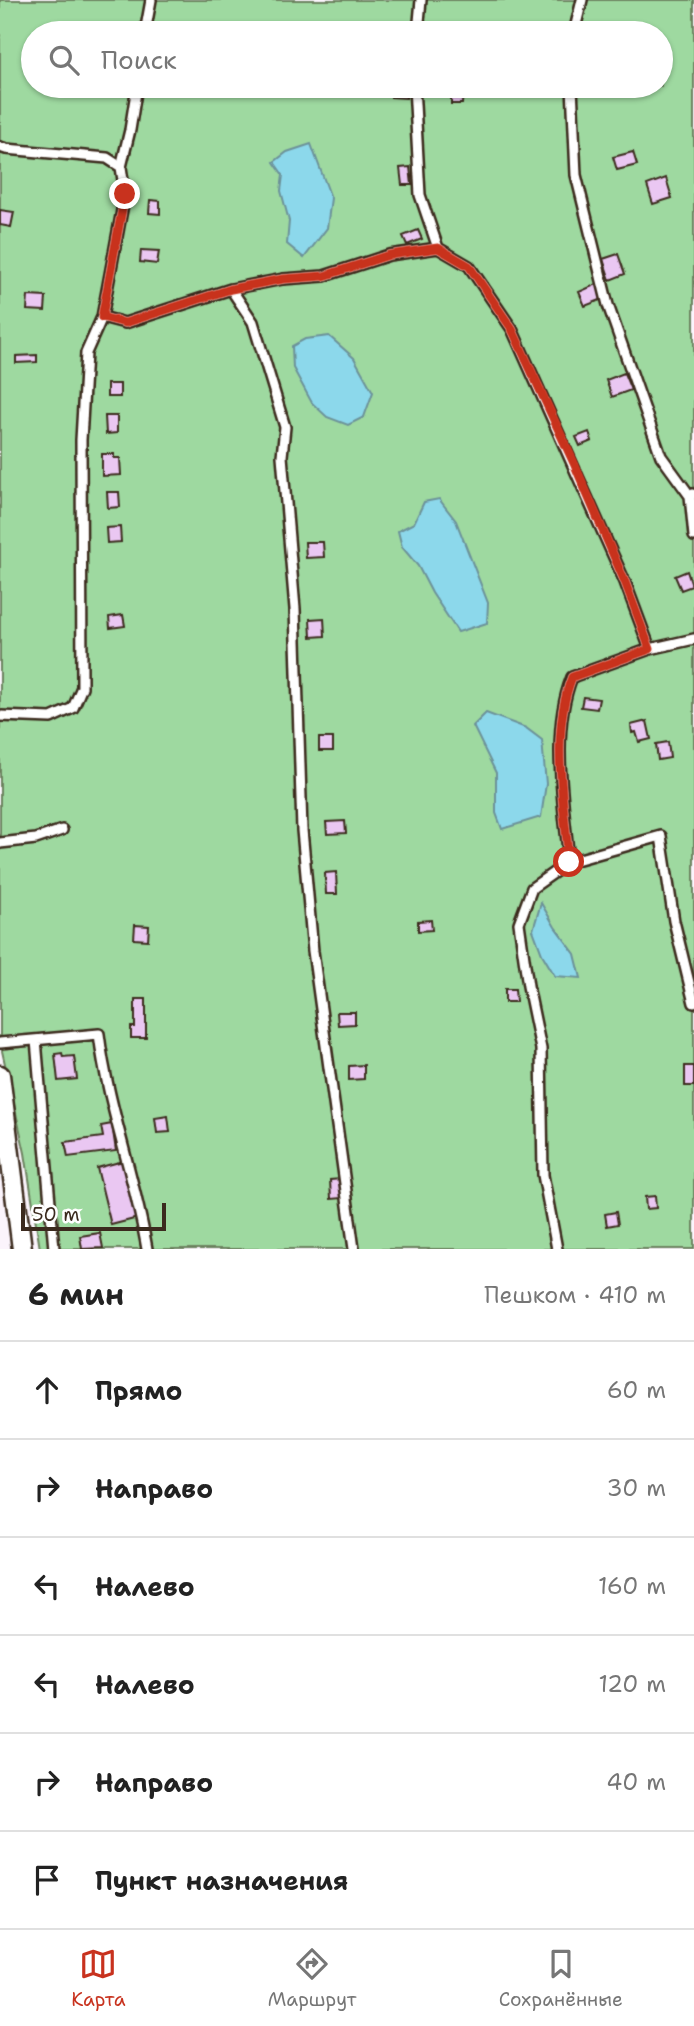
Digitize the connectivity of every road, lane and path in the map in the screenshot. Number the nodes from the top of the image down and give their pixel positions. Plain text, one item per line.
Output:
1 (151, 0) edge
2 (421, 0) edge
3 (582, 0) edge
4 (147, 21) edge
5 (419, 21) edge
6 (577, 21) edge
7 (135, 98) edge
8 (415, 98) edge
9 (573, 98) edge
10 (0, 147) edge
11 (121, 167) junction
12 (438, 248) junction
13 (231, 289) junction
14 (102, 317) junction
15 (692, 494) edge
16 (694, 536) edge
17 (694, 639) edge
18 (650, 649) junction
19 (0, 716) edge
20 (62, 831) dead end
21 (0, 843) edge
22 (569, 862) junction
23 (694, 1003) edge
24 (36, 1040) junction
25 (0, 1043) edge
26 (0, 1075) edge
27 (22, 1249) edge
28 (54, 1249) edge
29 (147, 1249) edge
30 (354, 1249) edge
31 (556, 1249) edge

1 - 4 lane
2 - 5 lane
3 - 6 lane
7 - 11 lane
8 - 12 lane
9 - 15 lane
10 - 11 lane
11 - 14 lane
12 - 13 lane
12 - 18 lane
13 - 14 lane
13 - 30 lane
14 - 19 lane
15 - 16 lane
17 - 18 lane
18 - 22 lane
20 - 21 lane
22 - 23 lane
22 - 31 lane
24 - 25 lane
24 - 28 lane
24 - 29 lane
26 - 27 street

